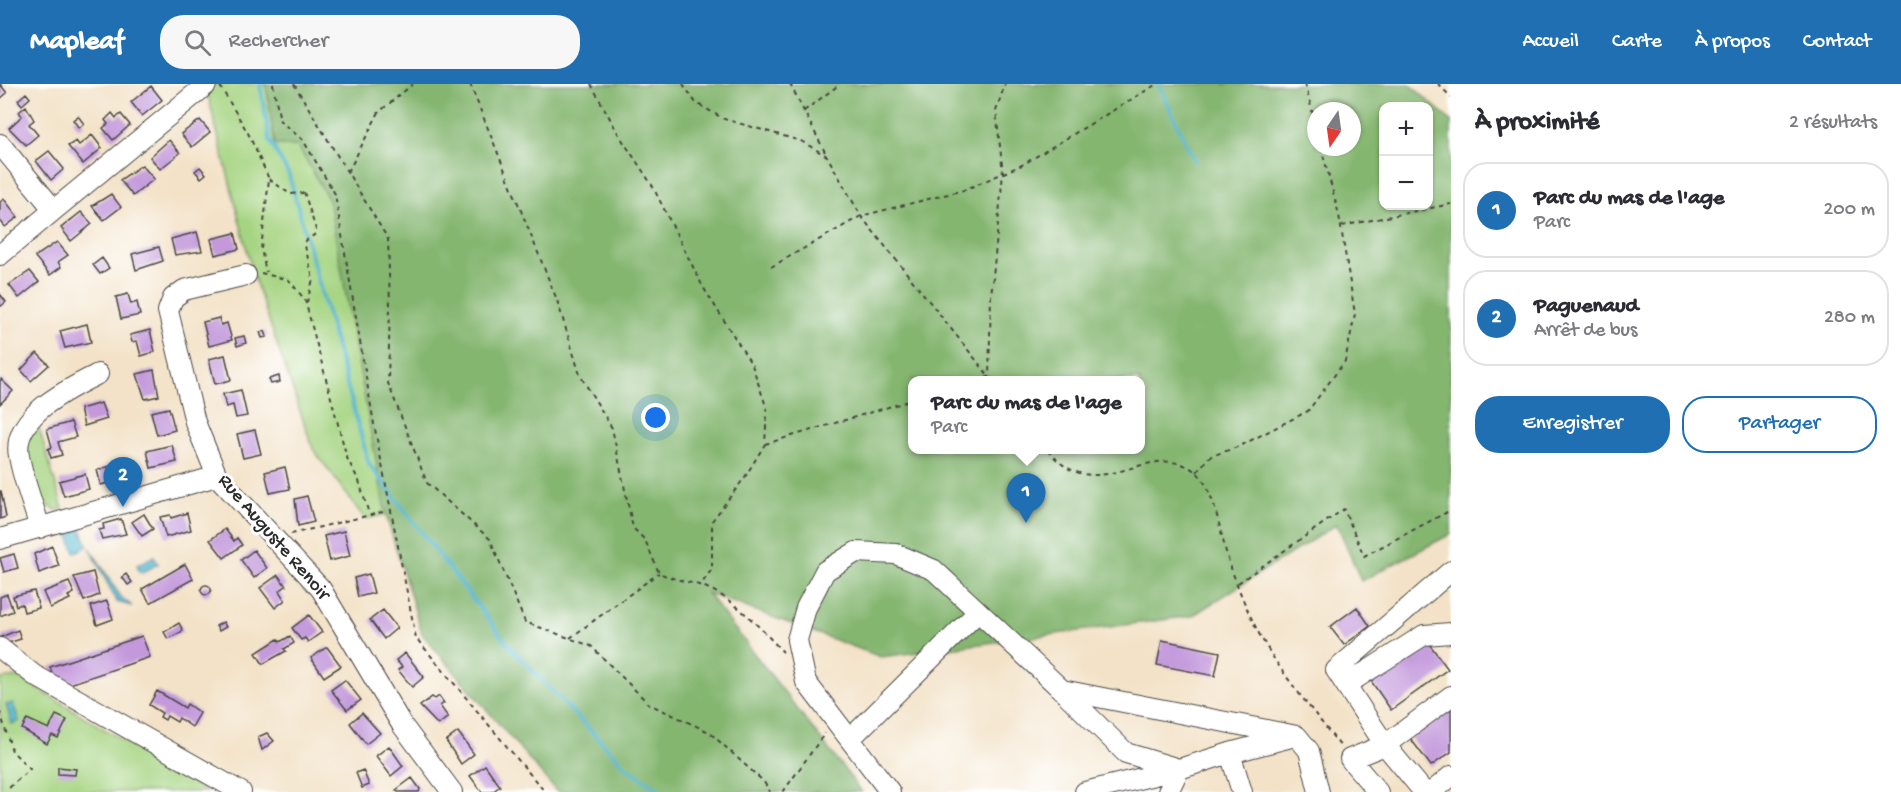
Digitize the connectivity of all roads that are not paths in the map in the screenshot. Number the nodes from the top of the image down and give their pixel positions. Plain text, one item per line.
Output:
1 (206, 85) edge
2 (0, 144) edge
3 (54, 210) junction
4 (0, 255) edge
5 (246, 275) road end
6 (98, 374) dead end
7 (217, 476) junction
8 (40, 528) junction
9 (0, 539) edge
10 (1451, 571) edge
11 (978, 612) junction
12 (1451, 633) edge
13 (0, 648) edge
14 (1347, 684) junction
15 (1062, 690) junction
16 (1451, 696) edge
17 (1297, 736) junction
18 (850, 740) junction
19 (1385, 745) junction
20 (1230, 753) junction
21 (1179, 769) junction
22 (1451, 776) edge
23 (241, 792) edge
24 (452, 792) edge
25 (890, 792) edge
26 (1085, 792) edge
27 (1168, 792) edge
28 (1242, 792) edge
29 (1319, 792) edge
30 (1378, 792) edge
31 (1424, 792) edge
32 (1431, 792) edge

1 - 3 street
2 - 3 street
3 - 4 street
5 - 7 street, Rue Auguste Renoir
6 - 8 street
7 - 8 street
7 - 24 street, Rue Auguste Renoir
8 - 9 street
10 - 14 street
11 - 15 street
11 - 18 street
11 - 18 street
12 - 14 street
13 - 23 street
14 - 19 street
15 - 17 street
15 - 21 street
16 - 19 street
17 - 20 street
17 - 29 street
18 - 25 street
19 - 30 street
19 - 31 street
20 - 21 street
20 - 28 street
21 - 26 street
21 - 27 street
22 - 32 street

